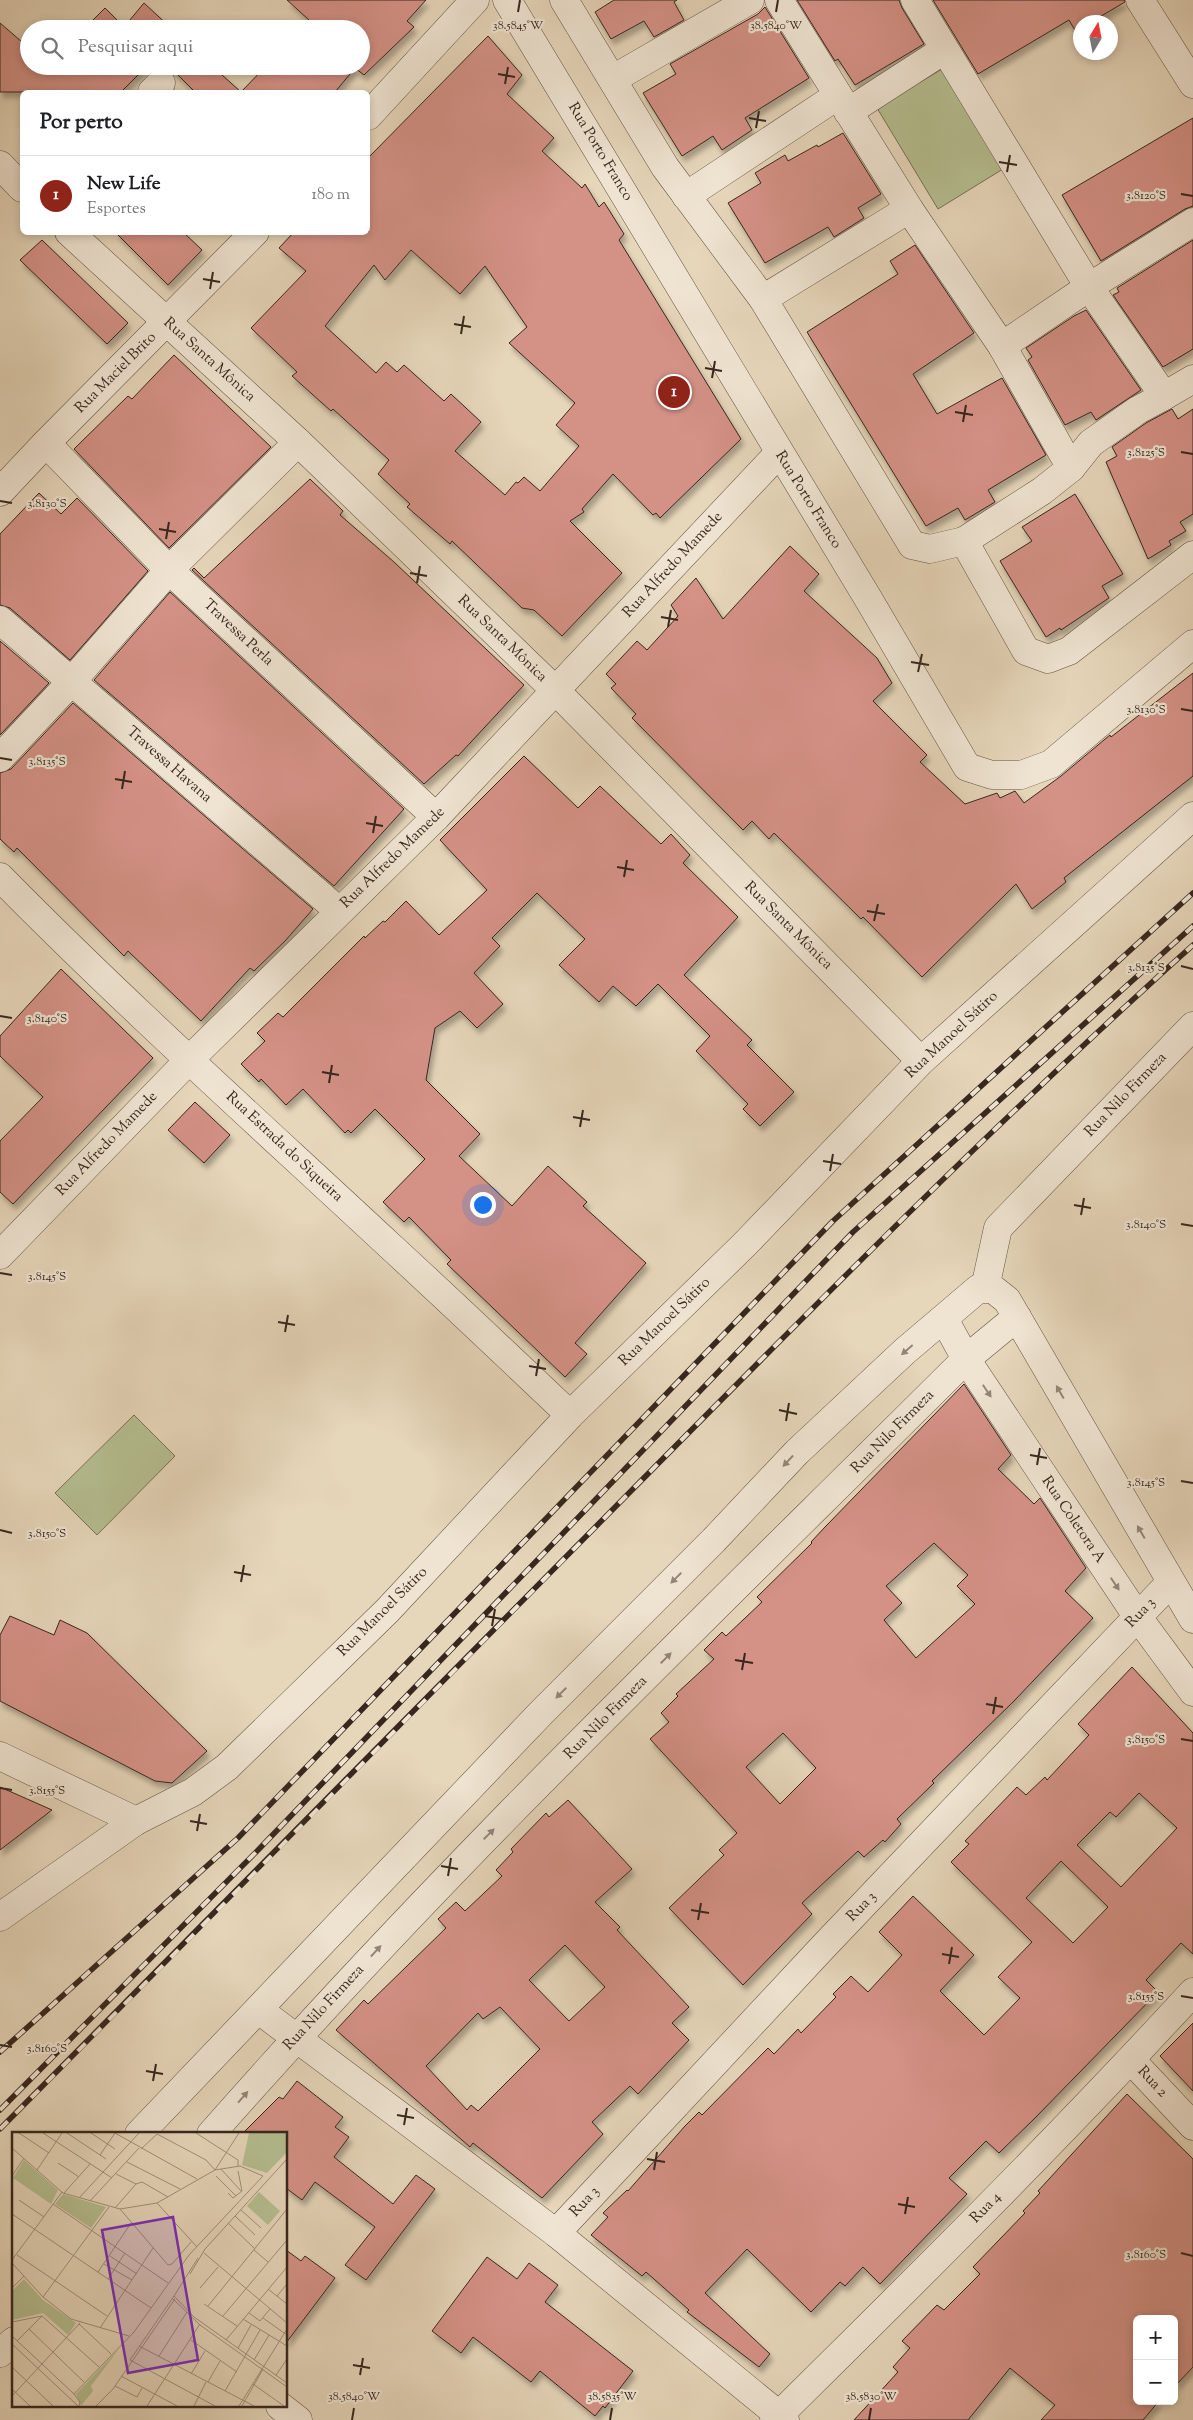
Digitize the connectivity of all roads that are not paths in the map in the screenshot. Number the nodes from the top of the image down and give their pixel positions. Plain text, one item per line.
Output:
1 (475, 0) edge
2 (507, 0) edge
3 (564, 0) edge
4 (750, 0) edge
5 (779, 0) edge
6 (915, 0) edge
7 (1140, 0) edge
8 (944, 50) junction
9 (613, 79) junction
10 (1193, 84) edge
11 (842, 104) junction
12 (370, 114) edge
13 (0, 165) edge
14 (20, 186) edge
15 (686, 196) junction
16 (909, 209) junction
17 (1193, 222) edge
18 (72, 235) edge
19 (252, 235) edge
20 (1089, 287) junction
21 (763, 299) junction
22 (167, 322) junction
23 (1002, 346) junction
24 (1193, 379) edge
25 (1164, 396) junction
26 (46, 442) junction
27 (298, 442) junction
28 (779, 453) junction
29 (1071, 468) junction
30 (0, 492) edge
31 (964, 541) junction
32 (1193, 555) edge
33 (169, 570) junction
34 (0, 620) edge
35 (1193, 644) edge
36 (72, 681) junction
37 (556, 690) junction
38 (0, 758) edge
39 (1193, 816) edge
40 (436, 817) junction
41 (0, 877) edge
42 (339, 911) junction
43 (1193, 1026) edge
44 (189, 1060) junction
45 (921, 1061) junction
46 (0, 1255) edge
47 (989, 1288) junction
48 (944, 1318) junction
49 (1017, 1318) junction
50 (966, 1360) junction
51 (570, 1415) junction
52 (1170, 1583) junction
53 (1137, 1616) junction
54 (1193, 1619) edge
55 (1193, 1692) edge
56 (0, 1756) edge
57 (136, 1821) junction
58 (0, 1917) edge
59 (1193, 1992) edge
60 (259, 2010) junction
61 (295, 2038) junction
62 (1131, 2060) junction
63 (1193, 2126) edge
64 (141, 2132) edge
65 (213, 2132) edge
66 (556, 2234) junction
67 (12, 2342) edge
68 (0, 2353) edge
69 (283, 2408) edge
70 (779, 2418) edge
71 (298, 2420) edge

1 - 12 street
2 - 28 street, Rua Porto Franco
3 - 9 street
4 - 9 street
5 - 11 street
6 - 8 street
7 - 10 street
8 - 11 street
8 - 20 street
9 - 15 street
11 - 15 street
11 - 16 street
13 - 14 street
15 - 21 street
16 - 21 street
16 - 23 street
17 - 20 street
18 - 22 street, Rua Santa Mônica
19 - 22 street, Rua Maciel Brito
20 - 23 street
20 - 25 street
21 - 31 street
22 - 26 street, Rua Maciel Brito
22 - 27 street, Rua Santa Mônica
23 - 29 street
24 - 25 street
25 - 29 street
26 - 30 street, Rua Maciel Brito
26 - 33 street, Travessa Perla
27 - 33 street
27 - 37 street, Rua Santa Mônica
28 - 35 street, Rua Porto Franco
28 - 37 street, Rua Alfredo Mamede
29 - 31 street
31 - 32 street
33 - 36 street
33 - 40 street, Travessa Perla
34 - 36 street, Travessa Havana
36 - 38 street
36 - 42 street, Travessa Havana
37 - 40 street, Rua Alfredo Mamede
37 - 45 street, Rua Santa Mônica
39 - 45 street, Rua Manoel Sátiro
40 - 42 street, Rua Alfredo Mamede
41 - 44 street, Rua Estrada do Siqueira
42 - 44 street, Rua Alfredo Mamede
43 - 47 street, Rua Nilo Firmeza
44 - 46 street, Rua Alfredo Mamede
44 - 51 street, Rua Estrada do Siqueira
45 - 51 street, Rua Manoel Sátiro
47 - 48 street
47 - 49 street
48 - 50 street, Rua Coletora A
48 -> 60 street
49 - 50 street, Rua Nilo Firmeza
52 -> 49 street
50 -> 53 street, Rua Coletora A
61 -> 50 street, Rua Nilo Firmeza
51 - 57 street, Rua Manoel Sátiro
52 - 53 street, Rua 3
52 - 54 street
53 - 55 street, Rua Coletora A
53 - 66 street, Rua 3
56 - 57 street
57 - 58 street, Rua Manoel Sátiro
59 - 62 street, Rua 4
60 - 61 street
60 - 64 street
65 -> 61 street, Rua Nilo Firmeza
61 - 66 street
62 - 63 street, Rua 2
62 - 70 street, Rua 4
66 - 70 street
67 - 68 street
69 - 71 street

